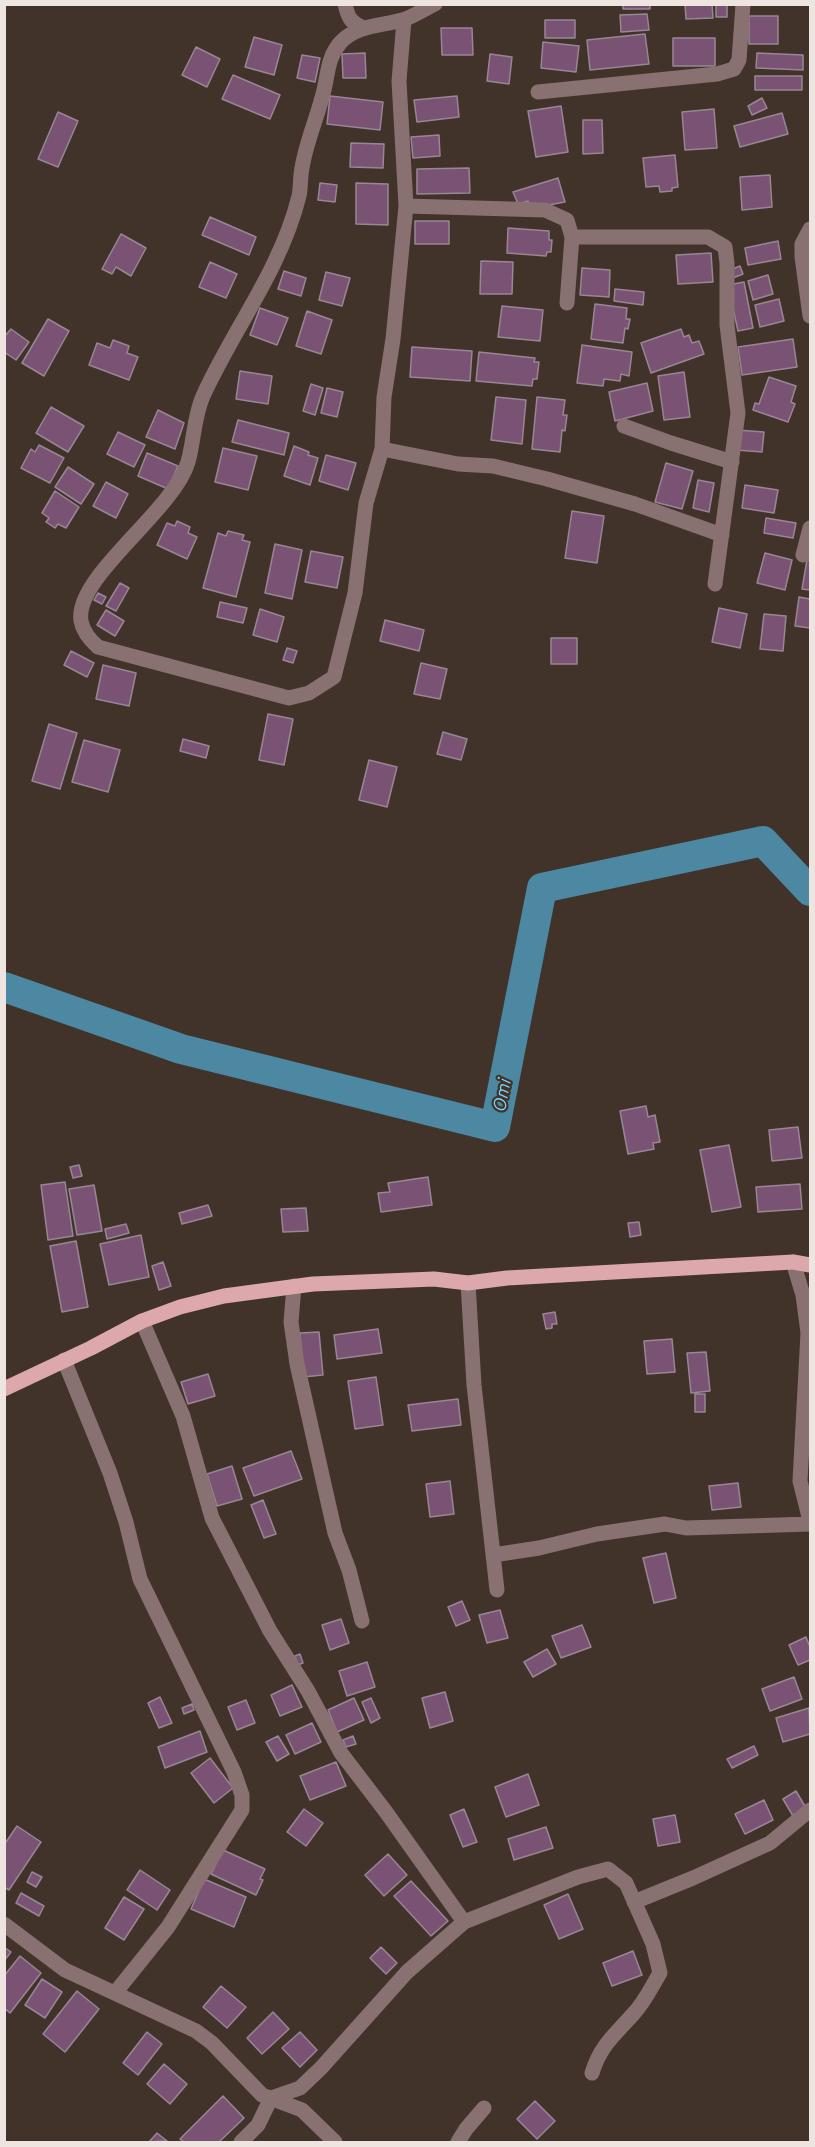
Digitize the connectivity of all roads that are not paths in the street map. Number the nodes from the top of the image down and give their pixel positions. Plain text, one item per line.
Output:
1 (345, 4) edge
2 (435, 4) edge
3 (743, 4) edge
4 (404, 20) junction
5 (364, 28) junction
6 (538, 92) dead end
7 (406, 206) junction
8 (810, 229) edge
9 (572, 237) junction
10 (567, 303) dead end
11 (810, 315) edge
12 (624, 426) dead end
13 (382, 450) junction
14 (732, 462) junction
15 (810, 528) edge
16 (722, 534) junction
17 (803, 555) dead end
18 (715, 584) dead end
19 (793, 1262) junction
20 (810, 1265) edge
21 (468, 1283) junction
22 (294, 1286) junction
23 (142, 1321) junction
24 (64, 1360) junction
25 (4, 1389) edge
26 (810, 1522) edge
27 (493, 1555) junction
28 (497, 1590) dead end
29 (362, 1621) dead end
30 (810, 1810) edge
31 (634, 1902) junction
32 (464, 1922) junction
33 (4, 1924) edge
34 (115, 1993) junction
35 (592, 2073) dead end
36 (270, 2098) junction
37 (484, 2108) dead end
38 (241, 2142) edge
39 (335, 2142) edge
40 (458, 2142) edge

1 - 5 street
2 - 4 street
3 - 6 street
4 - 5 street
4 - 7 street
5 - 13 street
7 - 9 street
7 - 13 street
8 - 11 street
9 - 10 street
9 - 14 street
12 - 14 street
13 - 16 street
14 - 16 street
15 - 17 street
16 - 18 street
19 - 20 main road
19 - 21 main road
19 - 26 street
21 - 22 main road
21 - 27 street
22 - 23 main road
22 - 29 street
23 - 24 main road
23 - 32 street
24 - 25 main road
24 - 34 street
26 - 27 street
27 - 28 street
30 - 31 street
31 - 32 street
31 - 35 street
32 - 36 street
33 - 34 street
34 - 36 street
36 - 38 street
36 - 39 street
37 - 40 street

